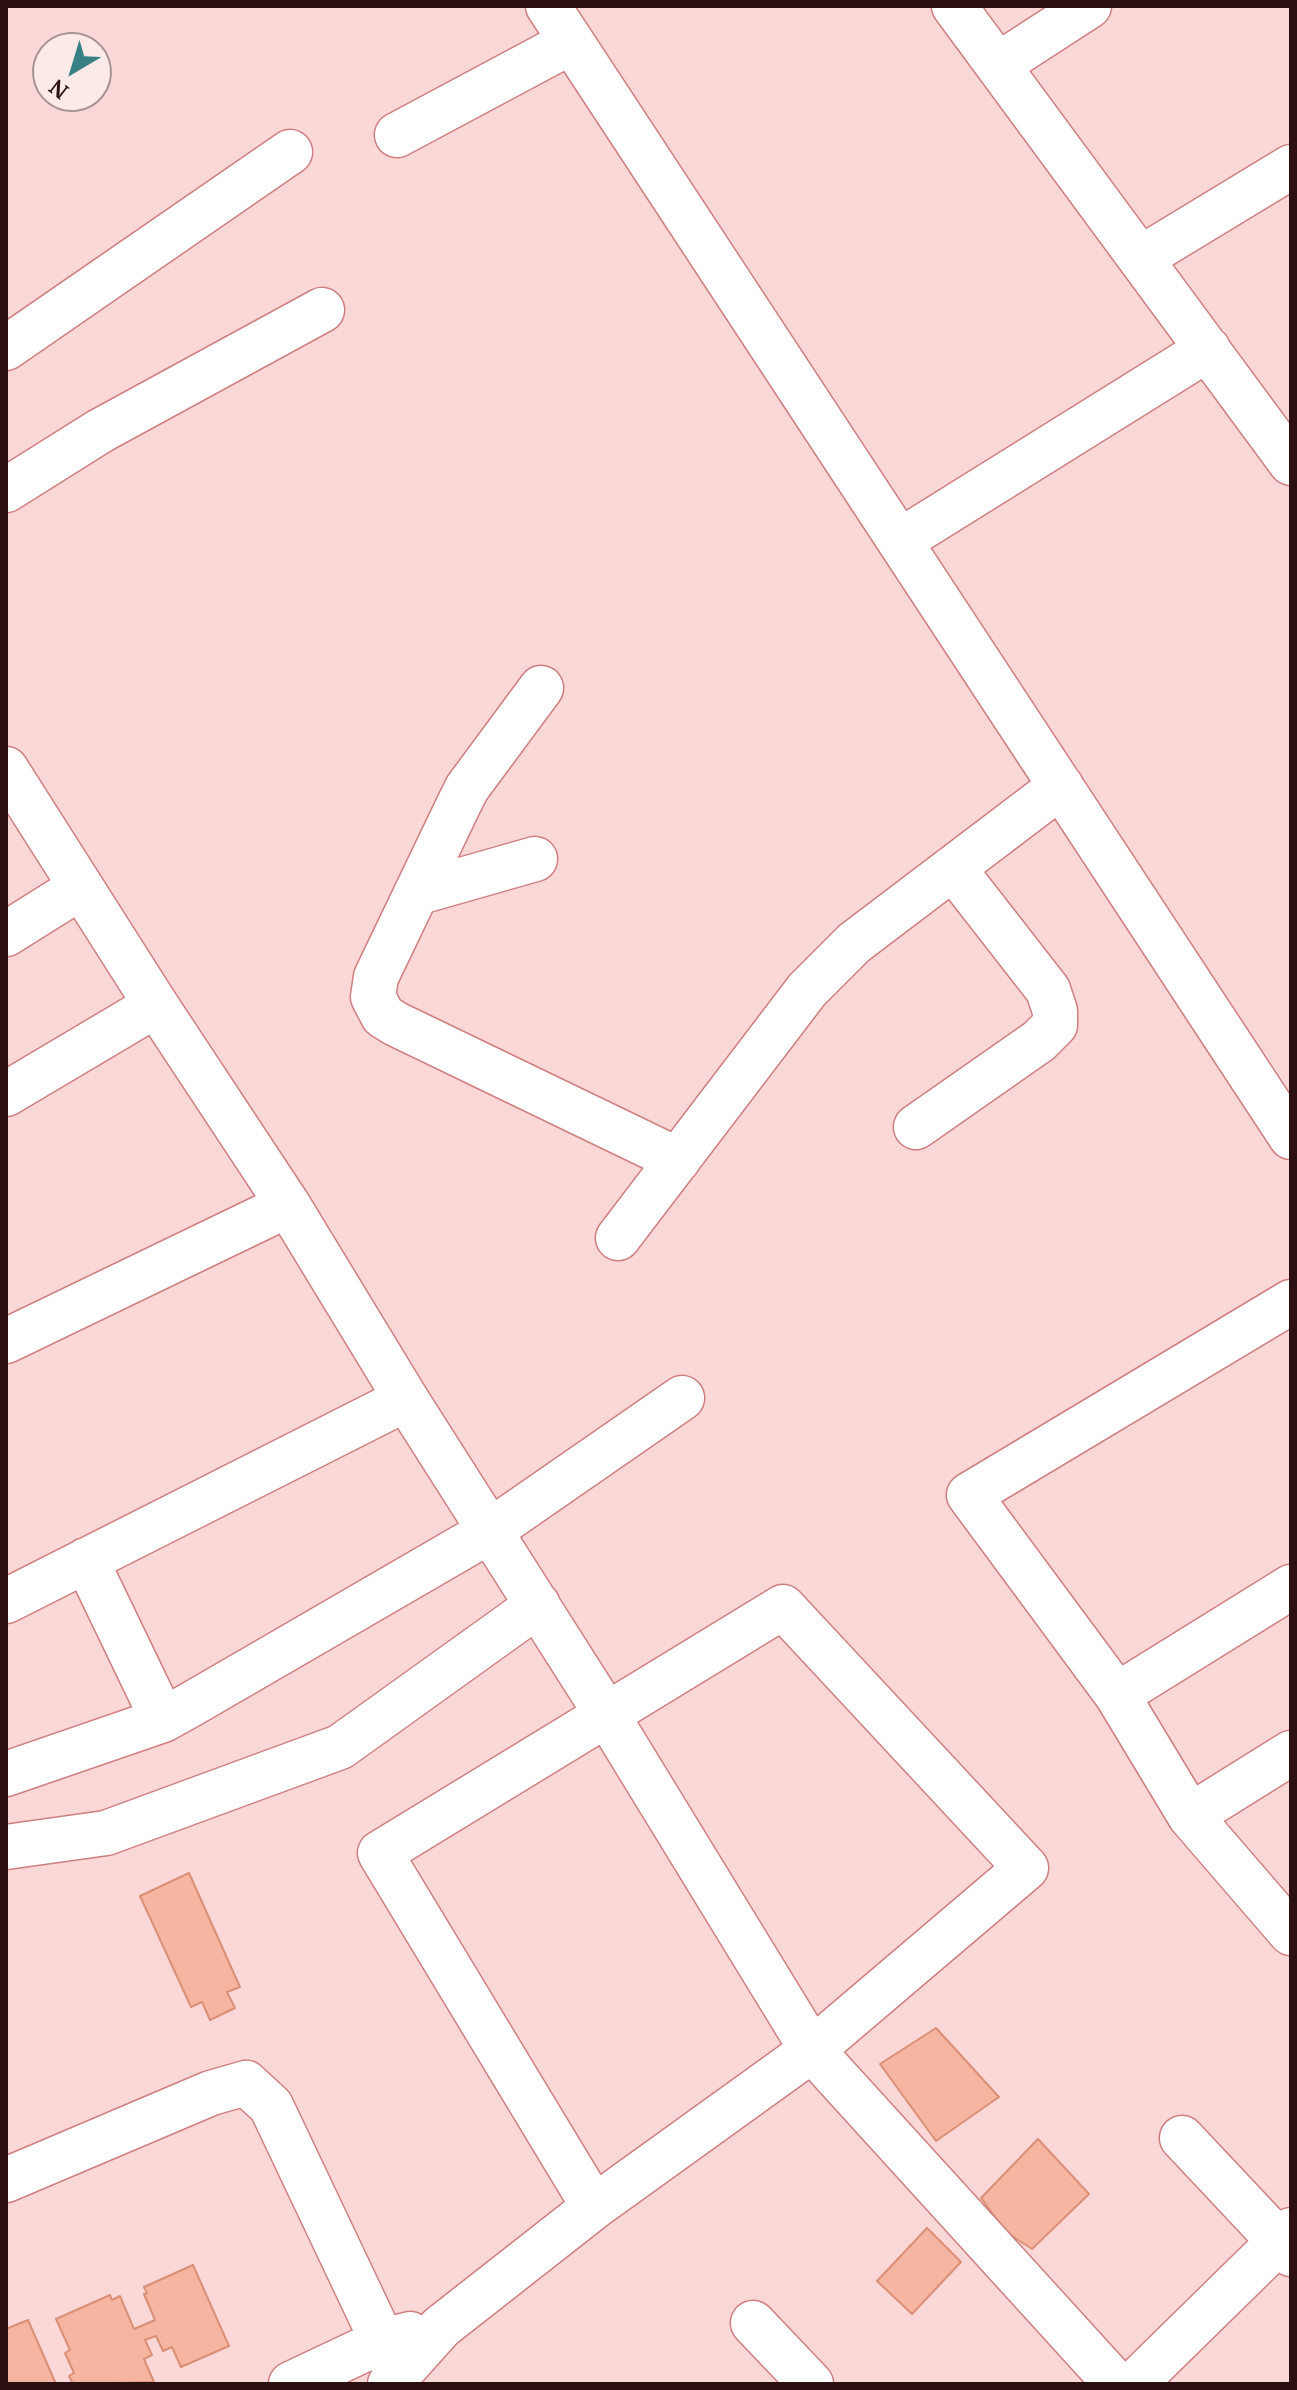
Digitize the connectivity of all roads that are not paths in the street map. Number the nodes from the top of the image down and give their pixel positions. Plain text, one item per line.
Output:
1 (954, 6) edge
2 (1089, 6) edge
3 (560, 24) edge
4 (998, 65) junction
5 (397, 135) dead end
6 (290, 152) dead end
7 (1291, 167) edge
8 (1141, 258) junction
9 (322, 310) dead end
10 (6, 348) edge
11 (1208, 349) junction
12 (1291, 463) edge
13 (6, 490) edge
14 (900, 541) junction
15 (541, 688) dead end
16 (10, 786) edge
17 (1061, 786) junction
18 (535, 859) dead end
19 (953, 868) junction
20 (81, 887) junction
21 (416, 893) junction
22 (6, 934) edge
23 (156, 1005) junction
24 (6, 1094) edge
25 (916, 1127) dead end
26 (1291, 1137) edge
27 (678, 1160) junction
28 (288, 1205) junction
29 (618, 1238) dead end
30 (1291, 1302) edge
31 (6, 1341) edge
32 (682, 1398) dead end
33 (406, 1399) junction
34 (490, 1531) junction
35 (86, 1560) junction
36 (1291, 1587) edge
37 (6, 1601) edge
38 (538, 1605) junction
39 (1117, 1695) junction
40 (607, 1715) junction
41 (163, 1720) junction
42 (1291, 1753) edge
43 (6, 1774) edge
44 (1190, 1816) junction
45 (6, 1847) edge
46 (1280, 1920) edge
47 (812, 2050) junction
48 (1182, 2138) dead end
49 (6, 2180) edge
50 (594, 2207) junction
51 (1287, 2242) edge
52 (753, 2323) dead end
53 (391, 2367) edge
54 (291, 2384) edge
55 (811, 2384) edge
56 (1116, 2384) edge
57 (1134, 2384) edge

1 - 4 street
2 - 4 street
3 - 5 street
3 - 14 street
4 - 8 street
6 - 10 street
7 - 8 street
8 - 11 street
9 - 13 street
11 - 12 street
11 - 14 street
14 - 17 street
15 - 21 street
16 - 20 street
17 - 19 street
17 - 26 street
18 - 21 street
19 - 25 street
19 - 27 street
20 - 22 street
20 - 23 street
21 - 27 street
23 - 24 street
23 - 28 street
27 - 29 street
28 - 31 street
28 - 33 street
30 - 39 street
32 - 34 street
33 - 34 street
33 - 35 street
34 - 38 street
34 - 41 street
35 - 37 street
35 - 41 street
36 - 39 street
38 - 40 street
38 - 45 street
39 - 44 street
40 - 47 street
40 - 47 street
40 - 50 street
41 - 43 street
42 - 44 street
44 - 46 street
47 - 50 street
47 - 56 street
48 - 51 street
49 - 53 street
50 - 53 street
51 - 57 street
52 - 55 street
53 - 54 street

